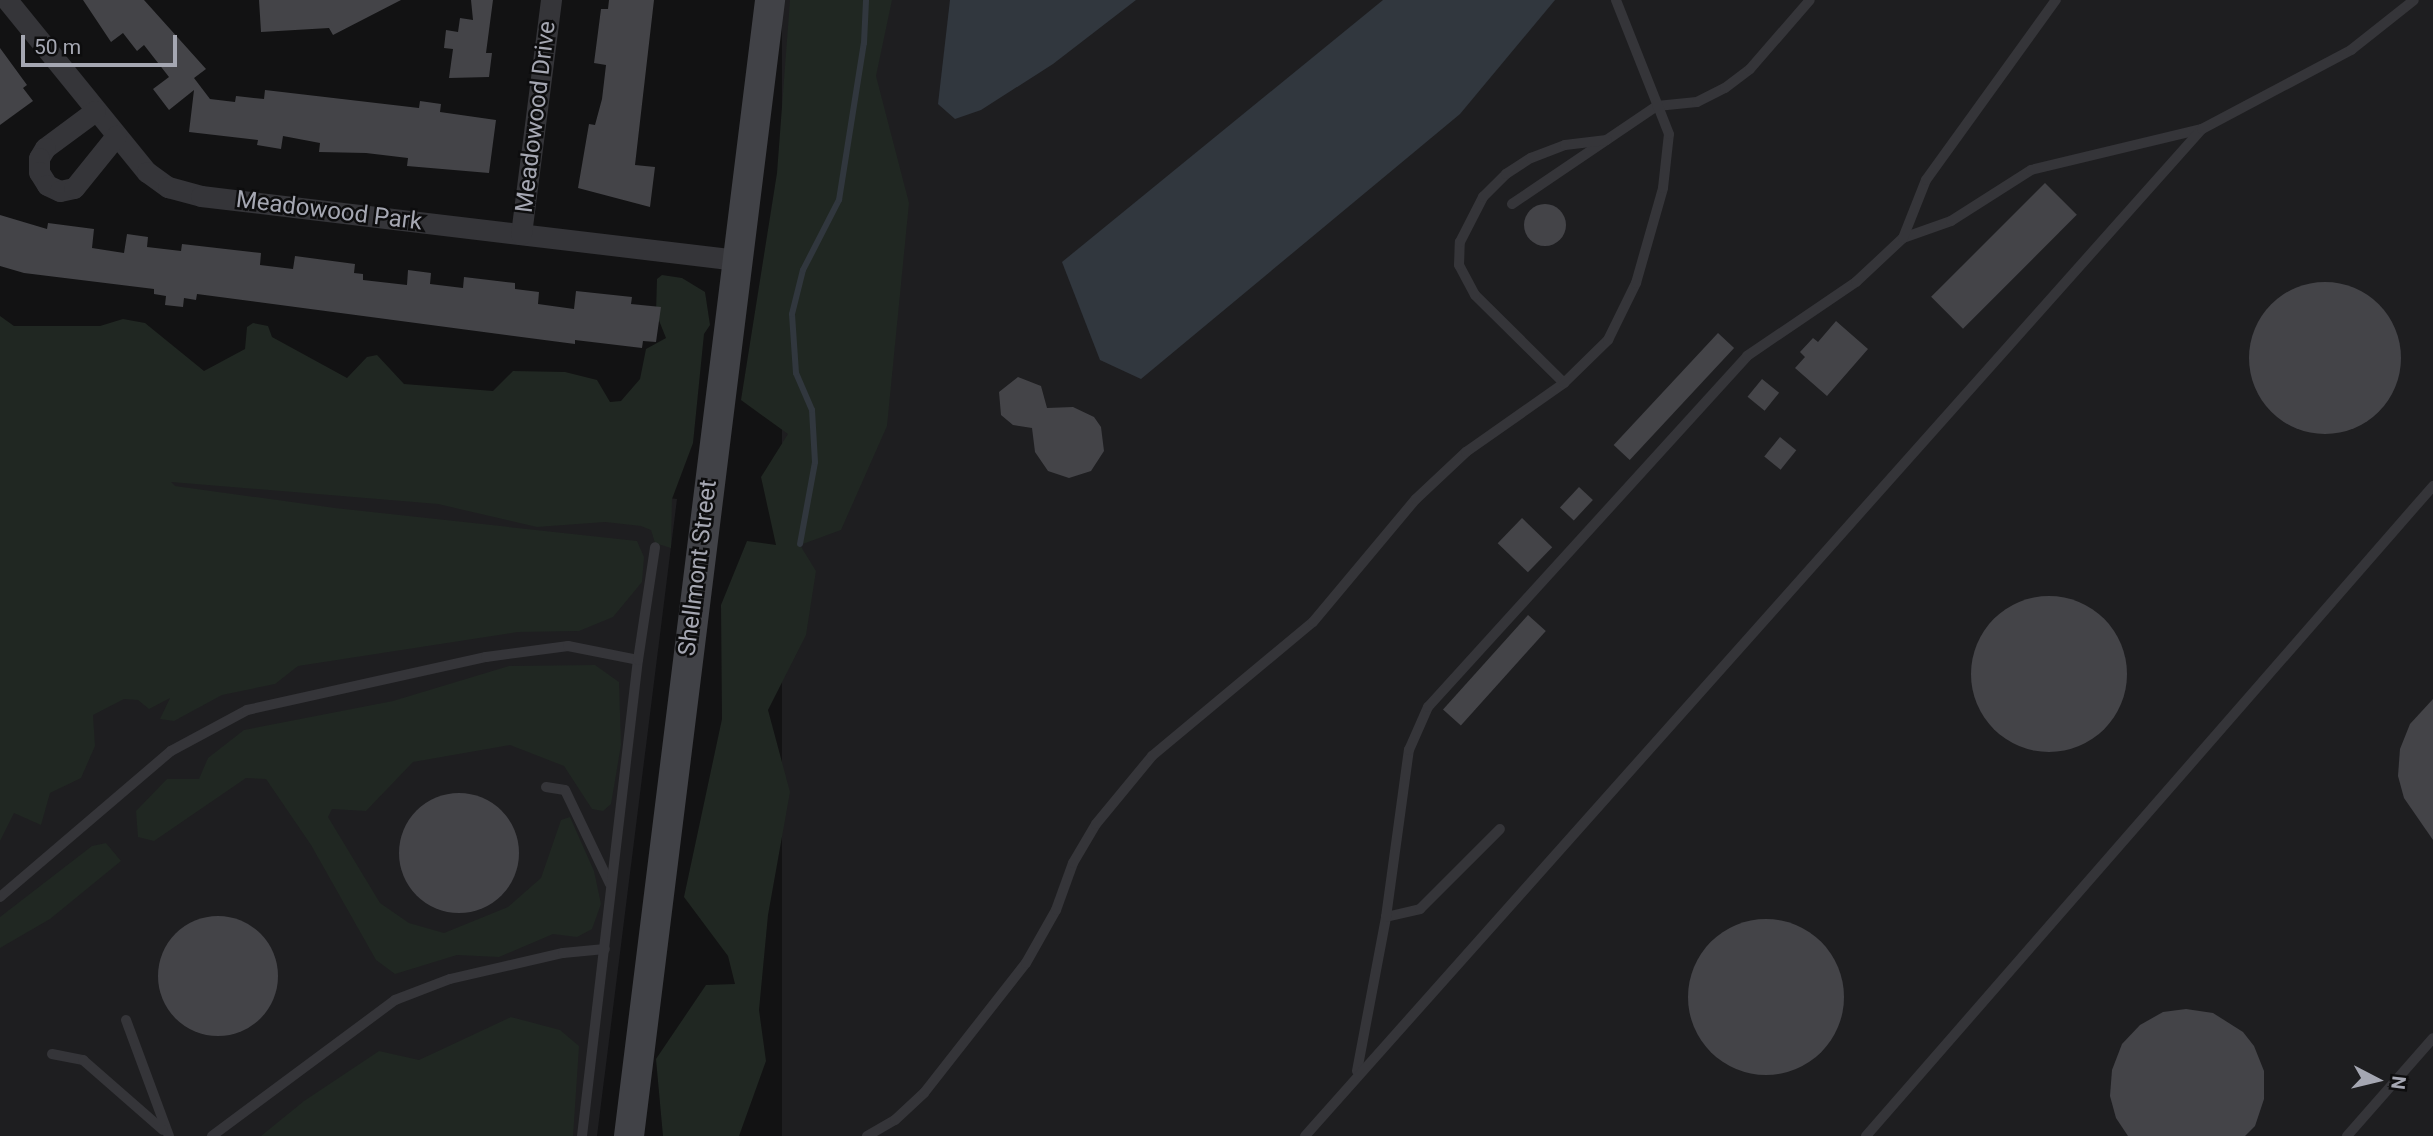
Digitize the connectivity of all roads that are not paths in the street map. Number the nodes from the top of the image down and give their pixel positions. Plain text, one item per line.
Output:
1 (7, 0) edge
2 (551, 0) edge
3 (770, 0) edge
4 (1616, 0) edge
5 (1810, 0) edge
6 (2056, 0) edge
7 (2414, 0) edge
8 (1657, 106) junction
9 (95, 111) junction
10 (2202, 129) junction
11 (116, 136) junction
12 (1607, 140) junction
13 (1512, 204) dead end
14 (522, 234) junction
15 (1903, 238) junction
16 (737, 260) junction
17 (1564, 383) junction
18 (2433, 486) edge
19 (655, 548) dead end
20 (638, 660) junction
21 (546, 787) dead end
22 (1500, 829) dead end
23 (611, 887) junction
24 (0, 897) edge
25 (1386, 917) junction
26 (605, 949) junction
27 (126, 1020) dead end
28 (2433, 1038) edge
29 (52, 1054) dead end
30 (1357, 1074) junction
31 (166, 1133) edge
32 (212, 1136) edge
33 (582, 1136) edge
34 (629, 1136) edge
35 (867, 1136) edge
36 (1305, 1136) edge
37 (1866, 1136) edge
38 (2347, 1136) edge

1 - 9 street, Meadowood Park
2 - 14 street, Meadowood Drive
3 - 16 street, Shellmont Street
4 - 8 lane
5 - 8 lane
6 - 15 lane
7 - 10 lane
8 - 12 lane
8 - 17 lane
9 - 11 street, Meadowood Park
9 - 11 street
10 - 15 lane
10 - 30 lane
11 - 14 street, Meadowood Park
12 - 13 lane
12 - 17 lane
14 - 16 street, Meadowood Park
15 - 25 lane
16 - 34 street, Shellmont Street
17 - 35 lane
18 - 37 lane
19 - 20 lane
20 - 23 lane
20 - 24 lane
21 - 23 lane
22 - 25 lane
23 - 26 lane
25 - 30 lane
26 - 32 lane
26 - 33 lane
27 - 31 lane
28 - 38 lane
29 - 31 lane
30 - 36 lane

